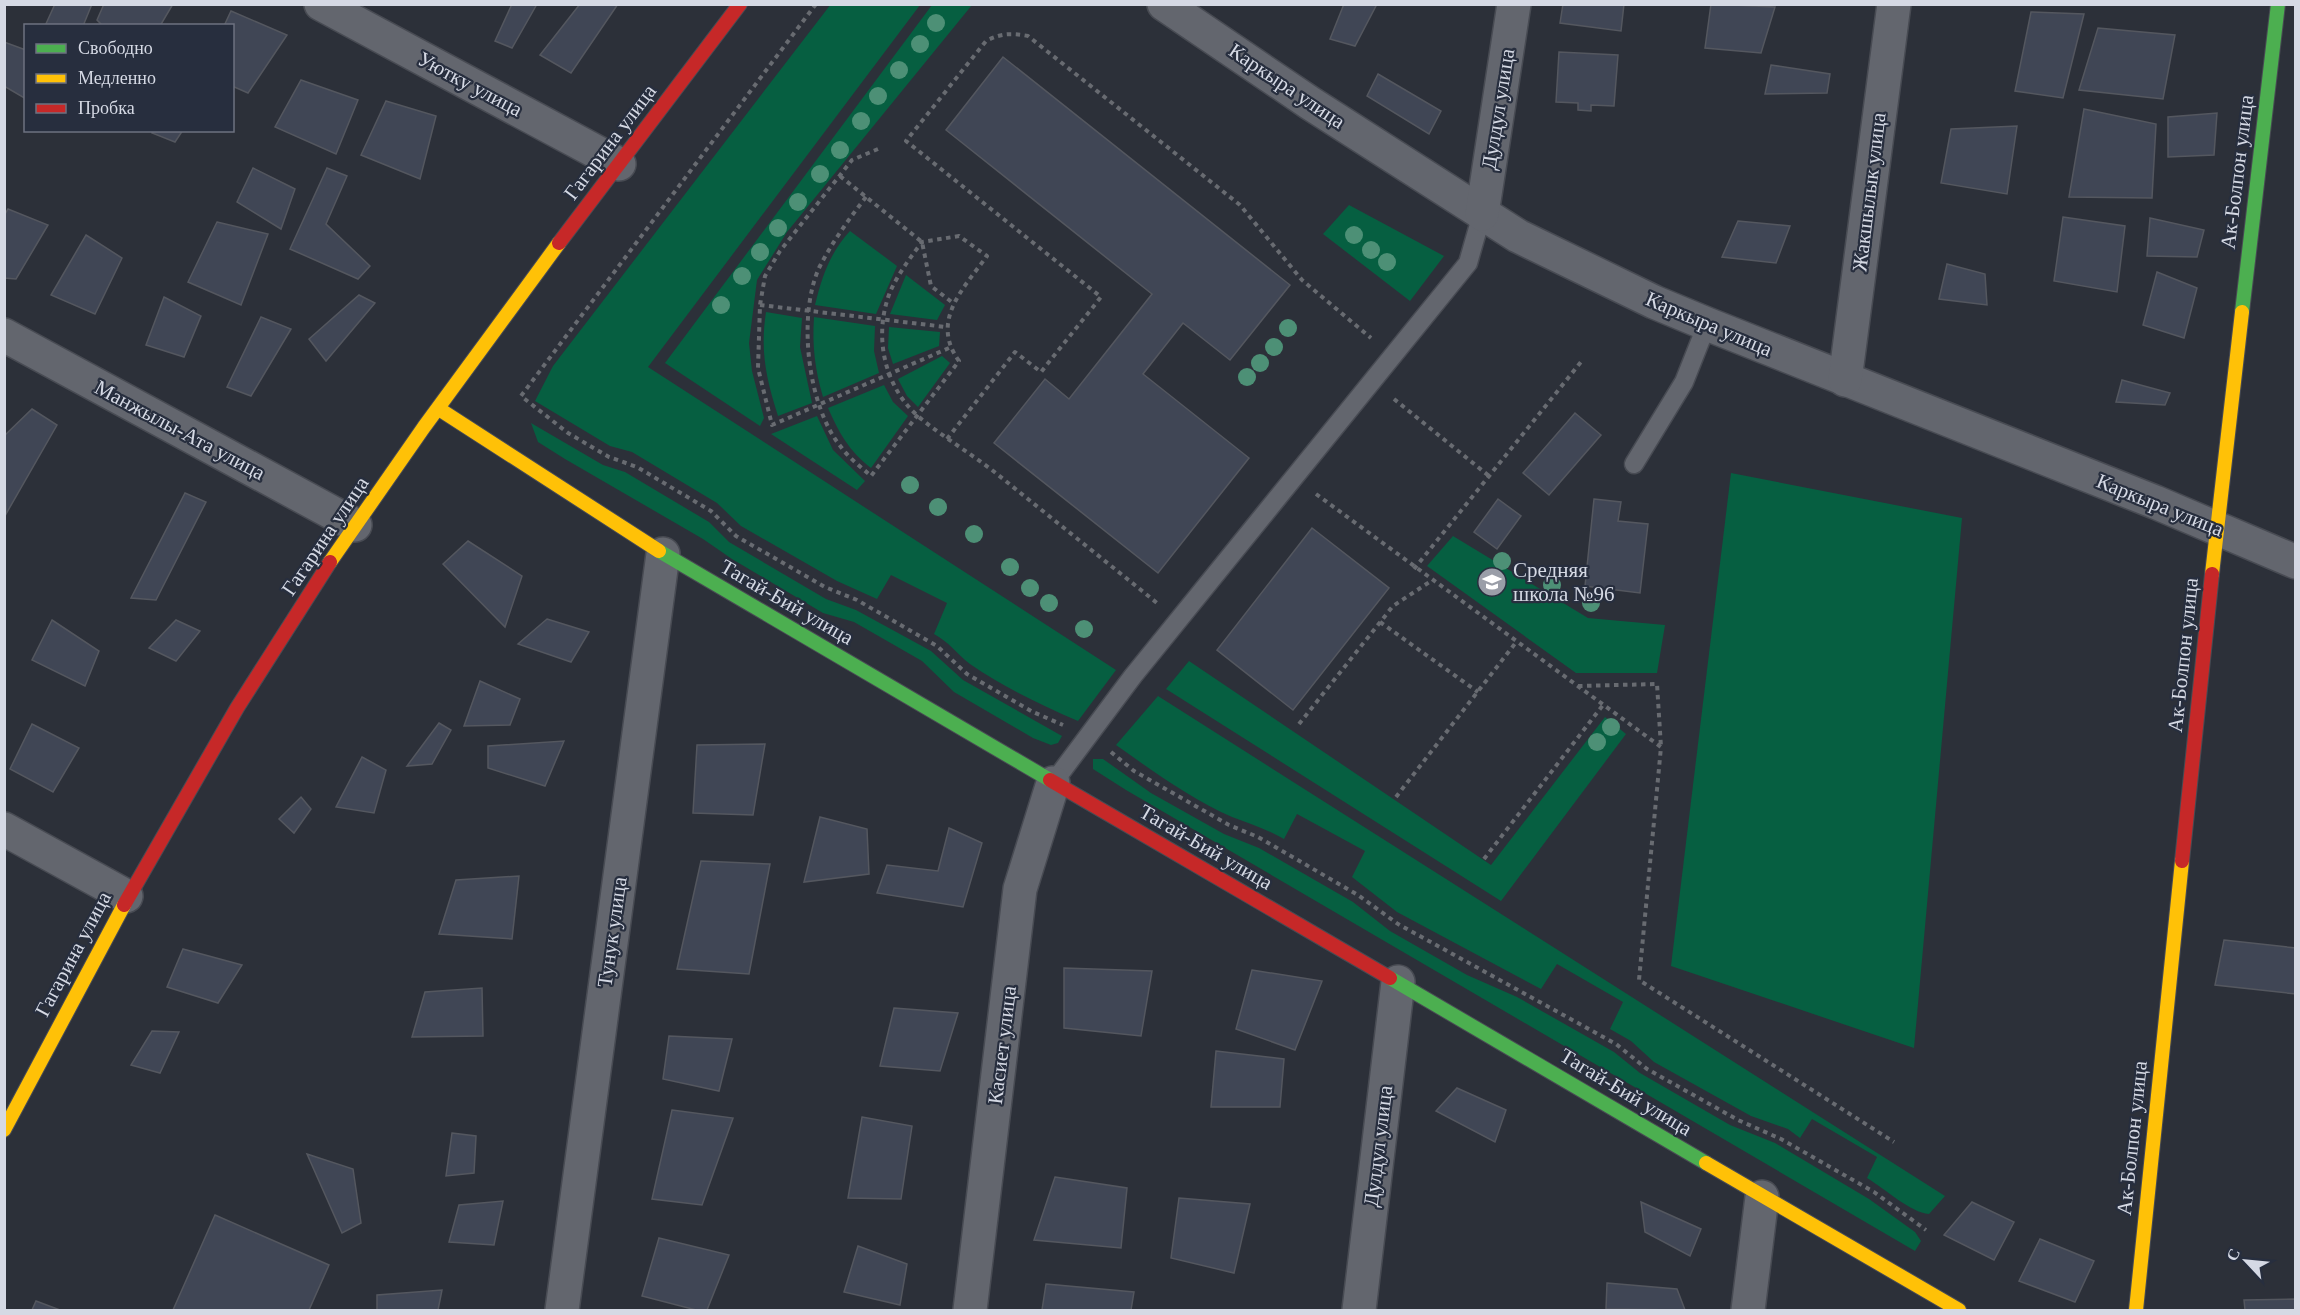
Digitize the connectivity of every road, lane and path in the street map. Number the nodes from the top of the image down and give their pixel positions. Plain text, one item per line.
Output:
1 (321, 4) edge
2 (740, 4) edge
3 (816, 4) edge
4 (1164, 4) edge
5 (1514, 4) edge
6 (1894, 4) edge
7 (2278, 4) edge
8 (878, 149) dead end
9 (619, 164) junction
10 (840, 176) junction
11 (866, 197) junction
12 (1482, 213) junction
13 (922, 242) junction
14 (953, 303) junction
15 (760, 305) junction
16 (809, 311) junction
17 (882, 320) junction
18 (1707, 324) junction
19 (946, 327) junction
20 (4, 335) edge
21 (949, 348) junction
22 (1581, 362) dead end
23 (888, 375) junction
24 (1845, 380) junction
25 (1372, 381) junction
26 (819, 405) junction
27 (439, 409) junction
28 (917, 416) junction
29 (947, 439) junction
30 (1634, 464) dead end
31 (1489, 476) junction
32 (1294, 477) junction
33 (355, 525) junction
34 (2217, 527) junction
35 (663, 554) junction
36 (2295, 562) edge
37 (1414, 569) junction
38 (1431, 581) junction
39 (1166, 596) dead end
40 (1380, 622) junction
41 (1517, 641) junction
42 (1578, 686) junction
43 (1478, 692) junction
44 (1603, 705) junction
45 (1299, 724) dead end
46 (1089, 735) junction
47 (1661, 747) junction
48 (1053, 783) junction
49 (1396, 797) dead end
50 (4, 829) edge
51 (1484, 859) dead end
52 (126, 896) junction
53 (1398, 982) junction
54 (4, 1130) edge
55 (1894, 1142) dead end
56 (1762, 1197) junction
57 (1926, 1230) dead end
58 (562, 1311) edge
59 (970, 1311) edge
60 (1359, 1311) edge
61 (1748, 1311) edge
62 (1959, 1311) edge
63 (2136, 1311) edge

1 - 9 street, Уютку улица
2 - 9 street, Гагарина улица
3 - 46 path
4 - 12 street, Каркыра улица
5 - 12 street, Дулдул улица
6 - 24 street, Жакшылык улица
7 - 34 street, Ак-Болпон улица
8 - 10 path
9 - 27 street, Гагарина улица
10 - 11 path
10 - 15 path
11 - 13 path
11 - 16 path
12 - 18 street, Каркыра улица
12 - 25 lane
13 - 14 path
13 - 14 path
13 - 17 path
14 - 19 path
15 - 16 path
15 - 26 path
16 - 17 path
16 - 26 path
17 - 19 path
17 - 23 path
18 - 24 street, Каркыра улица
18 - 30 lane
19 - 21 path
20 - 33 street, Манжылы-Ата улица
21 - 23 path
21 - 28 path
22 - 31 path
23 - 26 path
23 - 28 path
24 - 34 street, Каркыра улица
25 - 29 path
25 - 31 path
25 - 32 lane
26 - 28 path
27 - 33 street, Гагарина улица
27 - 35 street, Тагай-Бий улица
28 - 29 path
29 - 39 path
31 - 37 path
32 - 37 path
32 - 46 lane
33 - 52 street, Гагарина улица
34 - 36 street, Каркыра улица
34 - 63 street, Ак-Болпон улица
35 - 48 street, Тагай-Бий улица
35 - 58 street, Тунук улица
37 - 38 path
38 - 40 path
38 - 41 path
40 - 43 path
40 - 45 path
41 - 42 path
41 - 43 path
42 - 44 path
42 - 47 path
43 - 49 path
44 - 47 path
44 - 51 path
46 - 48 lane
46 - 57 path
47 - 55 path
48 - 53 street, Тагай-Бий улица
48 - 59 street, Касиет улица
50 - 52 street
52 - 54 street, Гагарина улица
53 - 56 street, Тагай-Бий улица
53 - 60 street, Дулдул улица
56 - 61 street
56 - 62 street, Тагай-Бий улица

